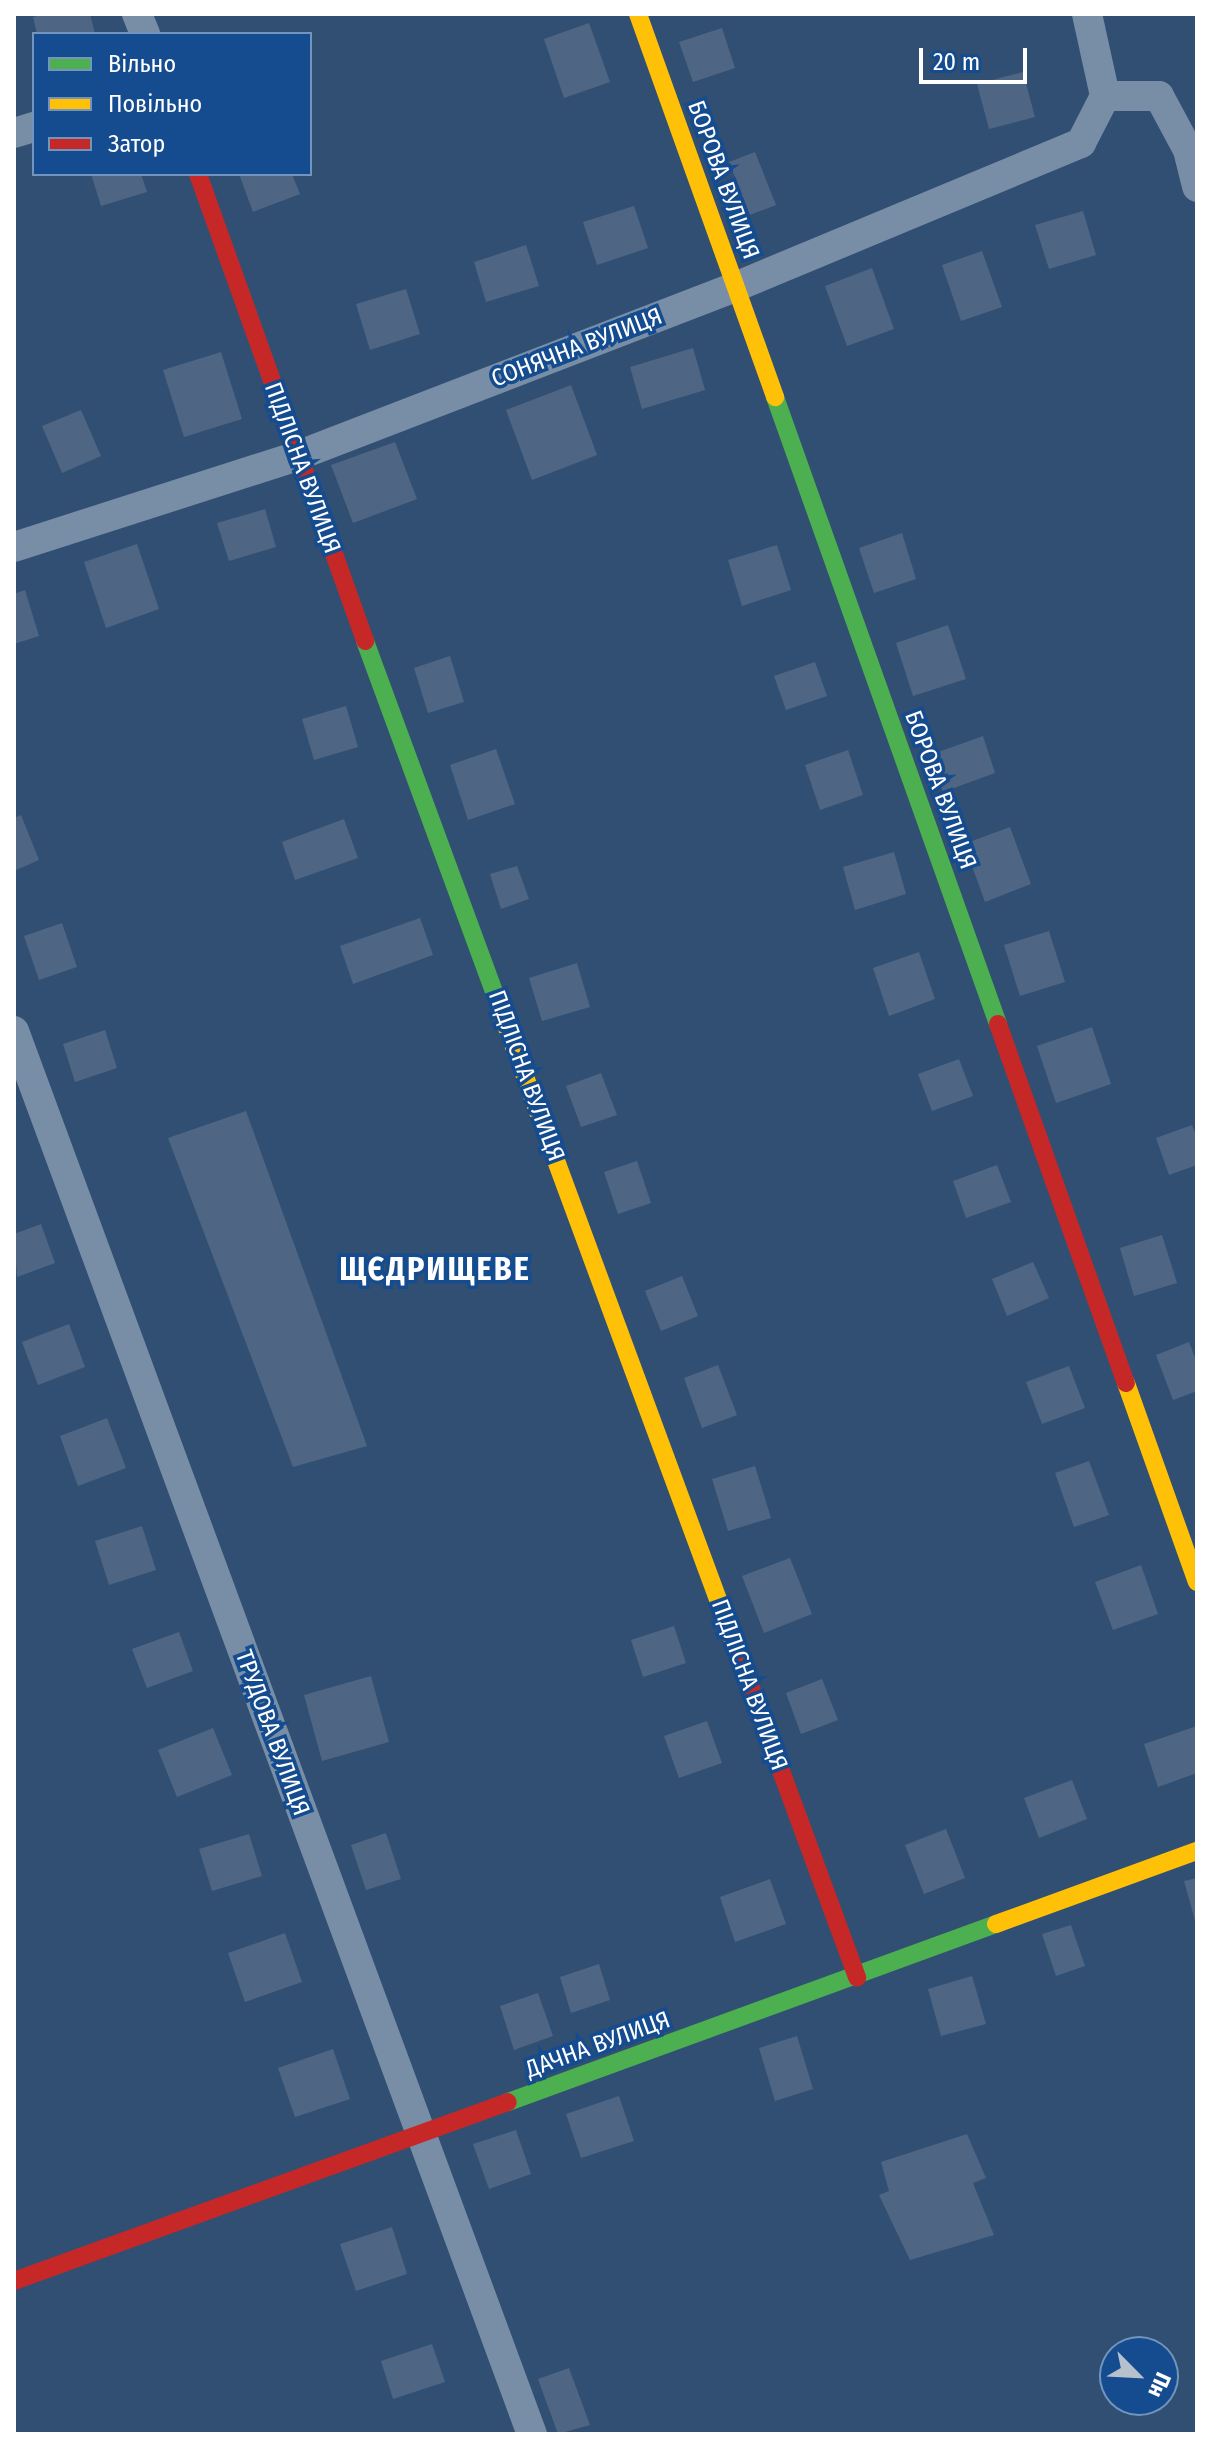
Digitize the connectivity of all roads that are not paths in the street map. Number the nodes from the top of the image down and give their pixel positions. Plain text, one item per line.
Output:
1 (638, 14) edge
2 (1087, 14) edge
3 (1105, 96) junction
4 (199, 176) edge
5 (1197, 187) edge
6 (735, 287) junction
7 (297, 456) junction
8 (14, 547) edge
9 (14, 1031) edge
10 (1197, 1582) edge
11 (1197, 1851) edge
12 (857, 1978) junction
13 (419, 2134) junction
14 (14, 2281) edge
15 (532, 2434) edge

1 - 6 street, БОРОВА ВУЛИЦЯ
2 - 3 street
3 - 5 street
3 - 6 street, СОНЯЧНА ВУЛИЦЯ
4 - 7 street, ПІДЛІСНА ВУЛИЦЯ
6 - 7 street, СОНЯЧНА ВУЛИЦЯ
6 - 10 street, БОРОВА ВУЛИЦЯ
7 - 8 street, СОНЯЧНА ВУЛИЦЯ
7 - 12 street, ПІДЛІСНА ВУЛИЦЯ
9 - 13 street, ТРУДОВА ВУЛИЦЯ
11 - 12 street, ДАЧНА ВУЛИЦЯ
12 - 13 street, ДАЧНА ВУЛИЦЯ
13 - 14 street, ДАЧНА ВУЛИЦЯ
13 - 15 street, ТРУДОВА ВУЛИЦЯ

